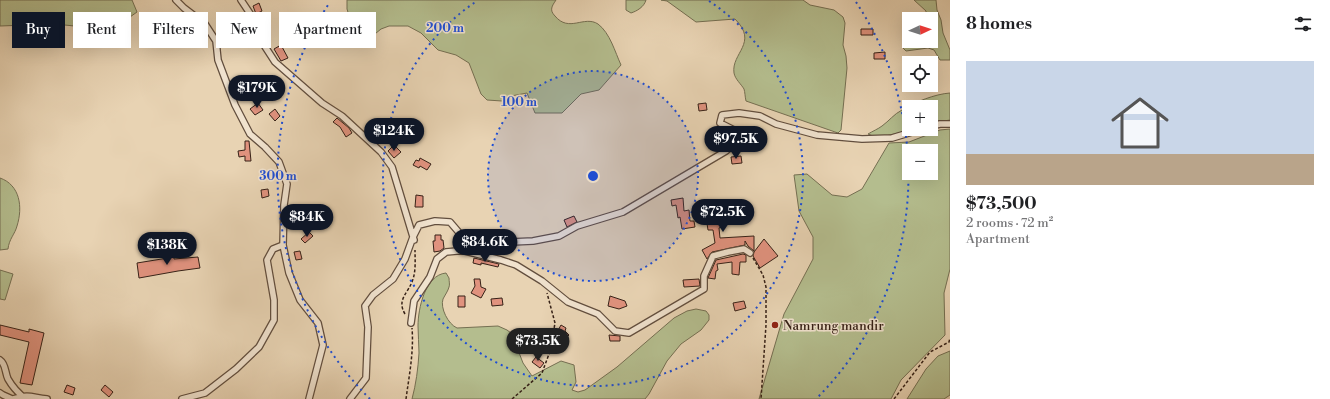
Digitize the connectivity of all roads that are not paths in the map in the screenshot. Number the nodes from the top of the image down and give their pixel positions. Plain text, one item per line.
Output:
1 (176, 0) edge
2 (241, 0) edge
3 (938, 124) edge
4 (950, 124) edge
5 (902, 135) edge
6 (414, 239) junction
7 (283, 245) junction
8 (465, 250) junction
9 (750, 253) road end
10 (411, 323) dead end
11 (0, 360) edge
12 (3, 396) edge
13 (24, 398) edge
14 (13, 399) edge
15 (47, 399) edge
16 (182, 399) edge
17 (309, 399) edge
18 (350, 399) edge

1 - 7 street
2 - 6 street
3 - 4 street
5 - 8 street
6 - 8 street
6 - 18 street
7 - 16 street
7 - 17 street
8 - 9 street
8 - 10 street
11 - 13 street
12 - 14 street
13 - 14 street
13 - 15 street

